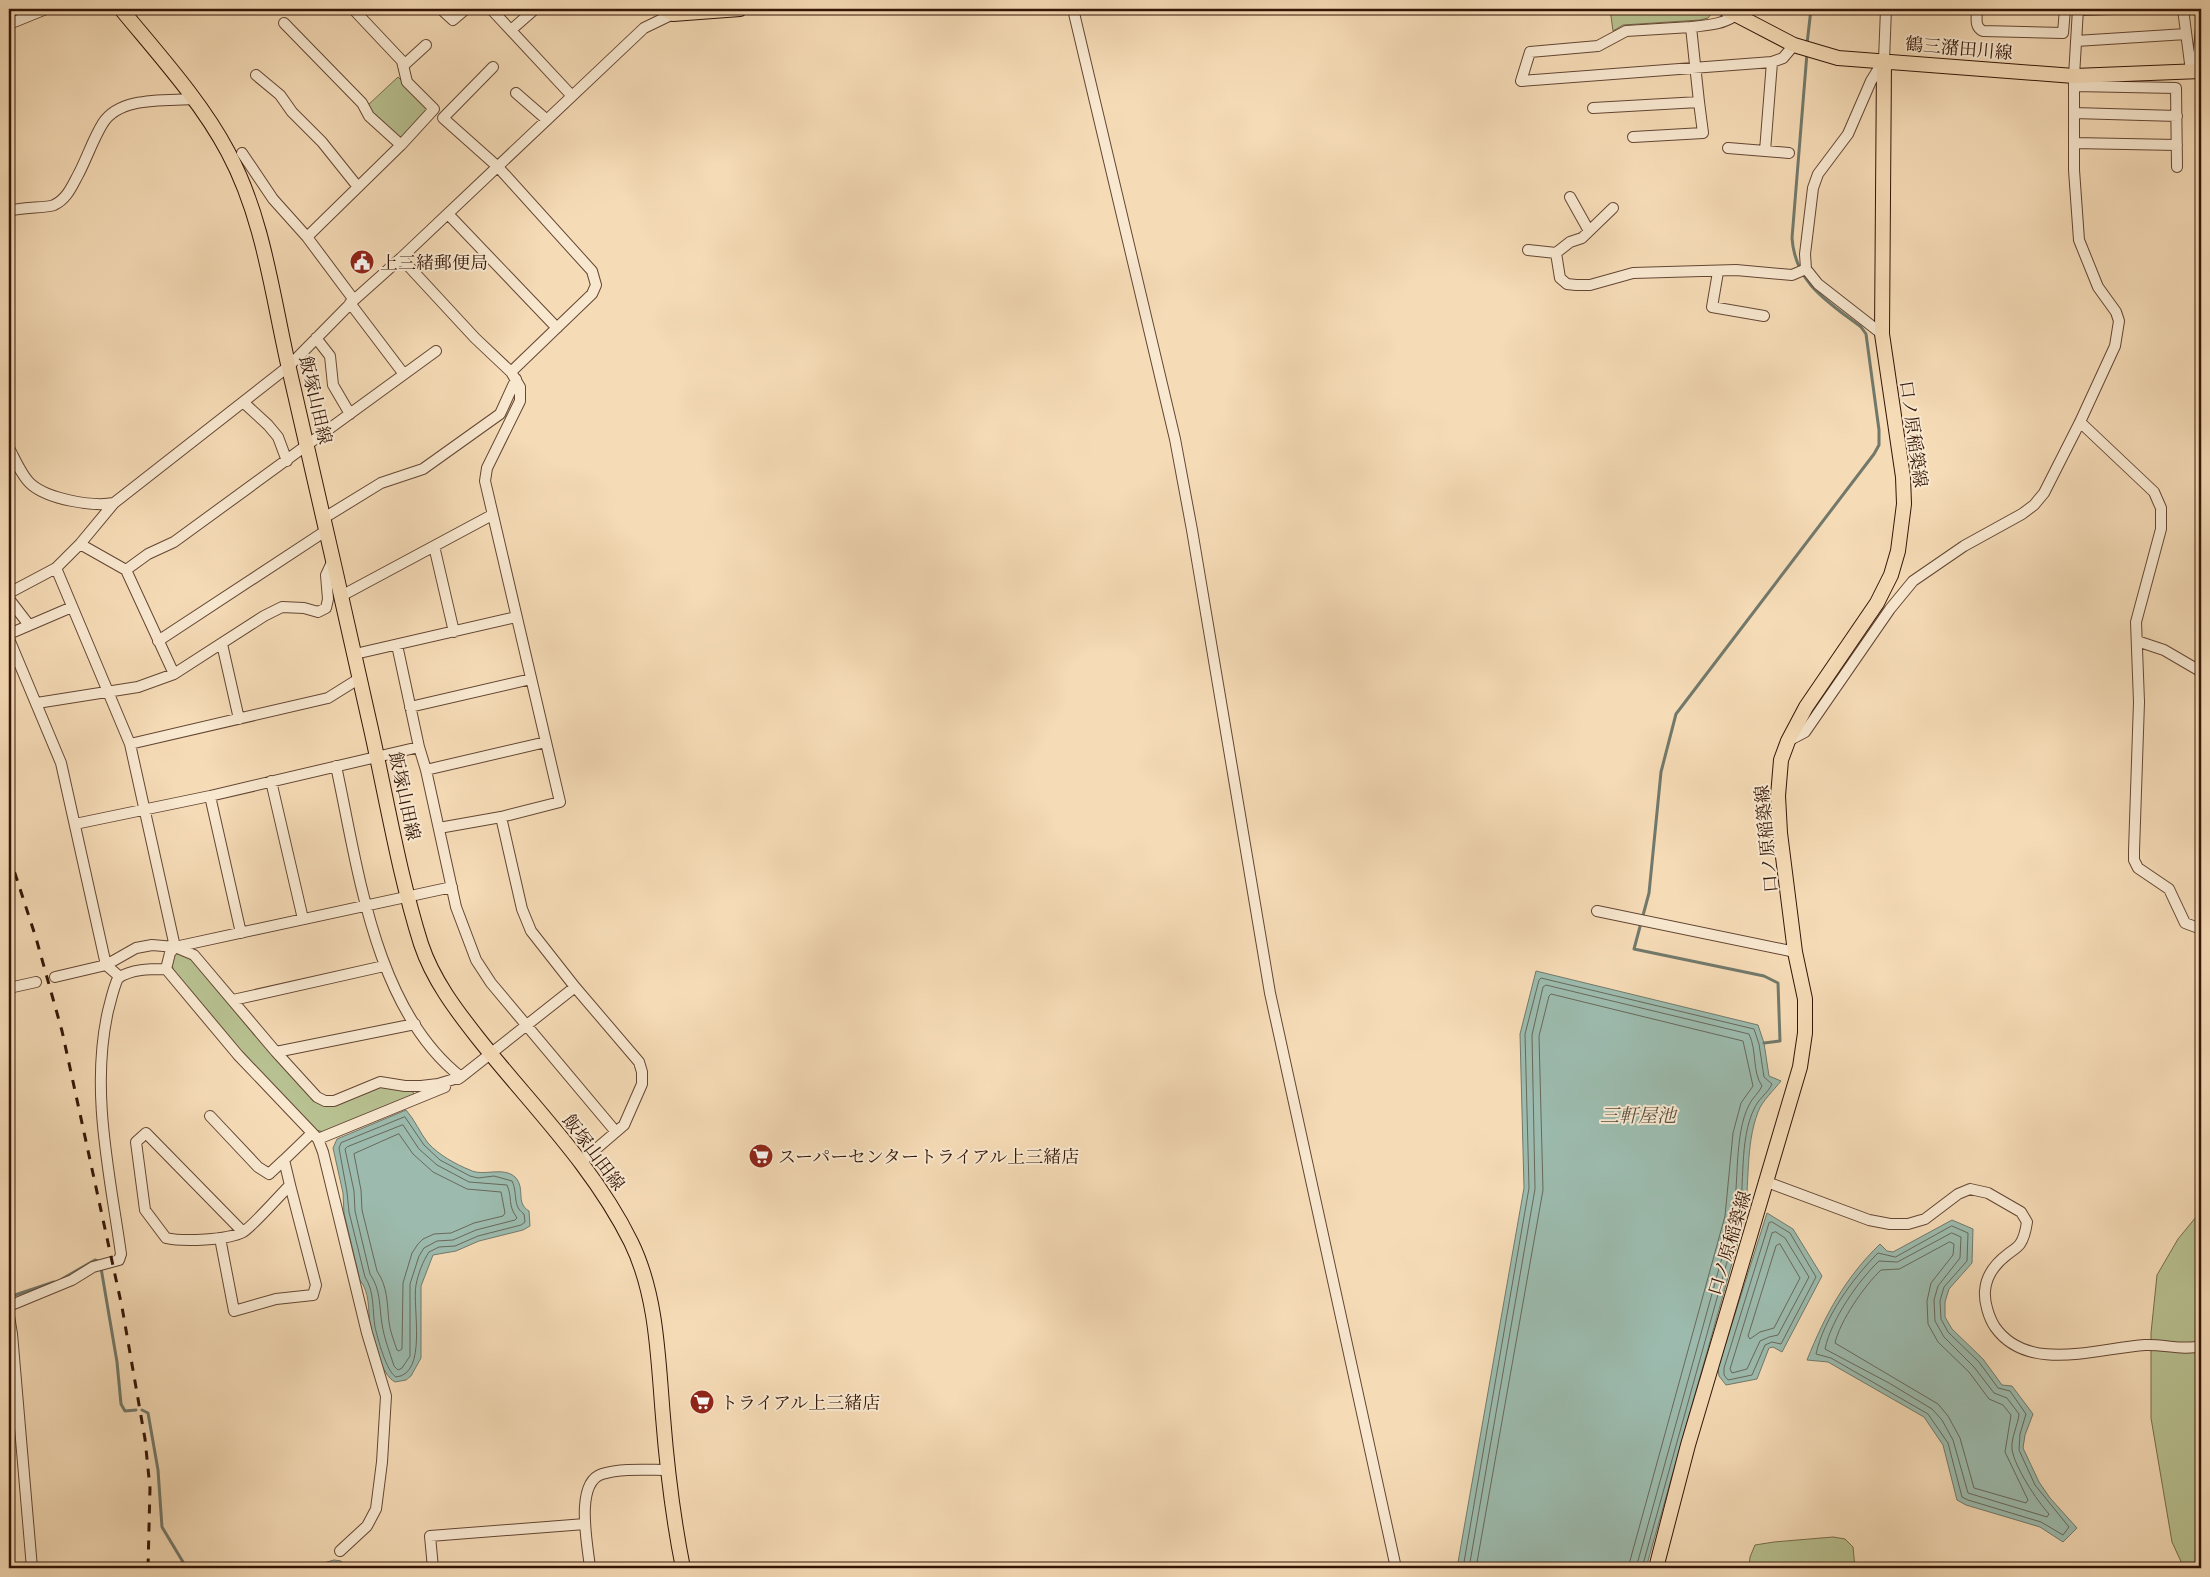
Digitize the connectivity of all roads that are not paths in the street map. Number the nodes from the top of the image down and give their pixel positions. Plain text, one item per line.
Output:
1 (46, 9) edge
2 (122, 9) edge
3 (353, 9) edge
4 (441, 9) edge
5 (466, 9) edge
6 (491, 9) edge
7 (535, 9) edge
8 (740, 9) edge
9 (1073, 9) edge
10 (1886, 9) edge
11 (1977, 9) edge
12 (2065, 9) edge
13 (2114, 9) edge
14 (2183, 9) edge
15 (2201, 9) edge
16 (2078, 10) edge
17 (669, 11) edge
18 (1730, 12) edge
19 (2201, 15) edge
20 (284, 23) dead end
21 (9, 24) edge
22 (1691, 27) junction
23 (2201, 28) edge
24 (511, 30) junction
25 (2186, 34) junction
26 (2076, 42) junction
27 (426, 45) dead end
28 (1794, 45) junction
29 (1884, 60) junction
30 (1772, 62) junction
31 (403, 66) junction
32 (493, 67) dead end
33 (1696, 68) junction
34 (2197, 71) edge
35 (256, 75) dead end
36 (2075, 81) junction
37 (516, 93) dead end
38 (572, 96) junction
39 (193, 99) junction
40 (1699, 102) junction
41 (1593, 108) dead end
42 (2074, 114) junction
43 (2176, 116) junction
44 (547, 120) junction
45 (1633, 137) dead end
46 (2074, 143) junction
47 (401, 145) junction
48 (2177, 145) junction
49 (1728, 148) dead end
50 (1765, 151) junction
51 (1789, 152) dead end
52 (242, 153) dead end
53 (498, 167) junction
54 (2177, 167) dead end
55 (358, 186) junction
56 (1570, 197) dead end
57 (1613, 208) dead end
58 (9, 211) edge
59 (448, 214) junction
60 (1589, 231) junction
61 (307, 236) junction
62 (1528, 250) dead end
63 (1556, 253) junction
64 (401, 258) junction
65 (1806, 269) junction
66 (1718, 272) junction
67 (352, 301) junction
68 (1764, 316) dead end
69 (557, 328) junction
70 (1882, 334) junction
71 (316, 338) junction
72 (436, 351) dead end
73 (289, 366) junction
74 (403, 373) junction
75 (514, 376) junction
76 (243, 402) junction
77 (350, 414) junction
78 (2080, 422) junction
79 (308, 446) junction
80 (9, 448) edge
81 (287, 460) junction
82 (12, 463) edge
83 (114, 503) junction
84 (492, 515) junction
85 (326, 524) junction
86 (80, 544) junction
87 (434, 546) junction
88 (334, 558) junction
89 (56, 568) junction
90 (126, 570) junction
91 (9, 593) edge
92 (343, 595) junction
93 (9, 599) edge
94 (72, 607) junction
95 (516, 617) junction
96 (29, 625) junction
97 (454, 632) junction
98 (9, 634) edge
99 (9, 639) edge
100 (158, 641) junction
101 (2137, 641) junction
102 (222, 644) junction
103 (397, 645) junction
104 (355, 654) junction
105 (174, 674) junction
106 (2201, 674) edge
107 (360, 678) junction
108 (531, 679) junction
109 (108, 692) junction
110 (37, 703) junction
111 (410, 707) junction
112 (239, 719) junction
113 (1788, 741) junction
114 (546, 742) junction
115 (130, 744) junction
116 (419, 747) junction
117 (377, 756) junction
118 (336, 766) junction
119 (426, 770) junction
120 (271, 781) junction
121 (210, 796) junction
122 (144, 810) junction
123 (501, 818) junction
124 (75, 824) junction
125 (439, 828) junction
126 (452, 887) junction
127 (407, 896) junction
128 (366, 905) junction
129 (1597, 911) dead end
130 (303, 919) junction
131 (2201, 929) edge
132 (241, 933) junction
133 (176, 947) junction
134 (1796, 952) junction
135 (106, 965) junction
136 (384, 966) junction
137 (166, 969) junction
138 (55, 977) dead end
139 (120, 977) junction
140 (36, 982) dead end
141 (575, 986) junction
142 (9, 988) edge
143 (233, 1000) junction
144 (415, 1024) junction
145 (526, 1024) junction
146 (276, 1052) junction
147 (491, 1054) junction
148 (461, 1077) junction
149 (210, 1116) dead end
150 (616, 1132) junction
151 (315, 1136) junction
152 (284, 1160) junction
153 (582, 1161) junction
154 (1767, 1182) junction
155 (290, 1185) junction
156 (243, 1232) junction
157 (220, 1238) junction
158 (9, 1306) edge
159 (9, 1316) edge
160 (2201, 1346) edge
161 (12, 1368) edge
162 (668, 1470) junction
163 (585, 1524) junction
164 (340, 1551) dead end
165 (32, 1568) edge
166 (433, 1568) edge
167 (590, 1568) edge
168 (683, 1568) edge
169 (1396, 1568) edge
170 (1656, 1568) edge

1 - 21 street
2 - 39 main road, 飯塚山田線
3 - 31 street
4 - 5 street
6 - 24 street
7 - 24 street
8 - 17 main road
9 - 169 street
10 - 29 street
11 - 12 street
13 - 16 street
14 - 25 street
15 - 19 street
16 - 26 street
17 - 38 street
18 - 22 street
18 - 28 main road, 鶴三潴田川線
20 - 47 street
22 - 33 street
22 - 33 street
23 - 34 street
24 - 38 street
25 - 26 street
25 - 34 street
26 - 36 street
27 - 31 street
28 - 29 main road, 鶴三潴田川線
28 - 30 street
29 - 36 main road, 鶴三潴田川線
29 - 65 street
29 - 70 main road, 口ノ原稲築線
30 - 33 street
30 - 50 street
31 - 47 street
32 - 53 street
33 - 40 street
34 - 36 main road, 鶴三潴田川線
35 - 55 street
36 - 42 street
36 - 43 street
37 - 44 street
38 - 44 street
39 - 58 street
39 - 73 main road, 飯塚山田線
40 - 41 street
40 - 45 street
42 - 43 street
42 - 46 street
43 - 48 street
44 - 53 street
46 - 48 street
46 - 78 street
47 - 55 street
48 - 54 street
49 - 50 street
50 - 51 street
52 - 61 street
53 - 59 street
53 - 69 street
55 - 61 street
56 - 60 street
57 - 60 street
59 - 64 street
59 - 69 street
60 - 63 street
61 - 67 street
62 - 63 street
63 - 66 street
64 - 67 street
64 - 75 street
65 - 66 street
65 - 70 street
66 - 68 street
67 - 71 street
67 - 74 street
69 - 75 street
70 - 113 main road, 口ノ原稲築線
71 - 73 street
71 - 77 street
72 - 74 street
73 - 76 street
73 - 79 main road, 飯塚山田線
74 - 77 street
75 - 84 street
75 - 85 street
76 - 81 street
76 - 83 street
77 - 79 street
78 - 101 street
78 - 113 street
79 - 81 street
79 - 85 main road, 飯塚山田線
80 - 82 street
81 - 90 street
82 - 83 street
83 - 86 street
84 - 87 street
84 - 95 street
85 - 88 main road, 飯塚山田線
85 - 100 street
86 - 89 street
86 - 90 street
87 - 92 street
87 - 97 street
88 - 92 main road, 飯塚山田線
88 - 102 street
89 - 91 street
89 - 94 street
90 - 100 street
92 - 104 main road, 飯塚山田線
93 - 96 street
94 - 96 street
94 - 109 street
95 - 97 street
95 - 108 street
96 - 98 street
97 - 103 street
99 - 110 street
100 - 105 street
101 - 106 street
101 - 131 street
102 - 105 street
102 - 112 street
103 - 104 street
103 - 111 street
104 - 107 main road, 飯塚山田線
105 - 109 street
107 - 112 street
107 - 117 main road, 飯塚山田線
108 - 111 street
108 - 114 street
109 - 110 street
109 - 115 street
110 - 124 street
111 - 116 street
112 - 115 street
113 - 134 main road, 口ノ原稲築線
114 - 119 street
114 - 123 street
115 - 122 street
116 - 117 street
116 - 119 street
117 - 118 street
117 - 127 main road, 飯塚山田線
118 - 120 street
118 - 128 street
119 - 125 street
120 - 121 street
120 - 130 street
121 - 122 street
121 - 132 street
122 - 124 street
122 - 133 street
123 - 125 street
123 - 141 street
124 - 135 street
125 - 126 street
126 - 127 street
126 - 145 street
127 - 128 street
127 - 147 main road, 飯塚山田線
128 - 130 street
128 - 136 street
129 - 134 street
130 - 132 street
132 - 133 street
133 - 135 street
133 - 137 street
133 - 143 street
134 - 154 main road, 口ノ原稲築線
135 - 138 street
135 - 139 street
136 - 143 street
136 - 144 street
137 - 139 street
137 - 151 street
139 - 158 street
140 - 142 street
141 - 145 street
141 - 150 street
143 - 146 street
144 - 146 street
144 - 148 street
145 - 147 street
145 - 150 street
146 - 148 street
147 - 148 street
147 - 153 main road, 飯塚山田線
148 - 151 street
149 - 152 street
150 - 153 street
151 - 152 street
151 - 164 street
152 - 155 street
153 - 162 main road, 飯塚山田線
154 - 160 street
154 - 170 main road, 口ノ原稲築線
155 - 156 street
155 - 157 street
156 - 157 street
156 - 157 street
159 - 161 street
161 - 165 street
162 - 163 street
162 - 168 main road, 飯塚山田線
163 - 166 street
163 - 167 street

